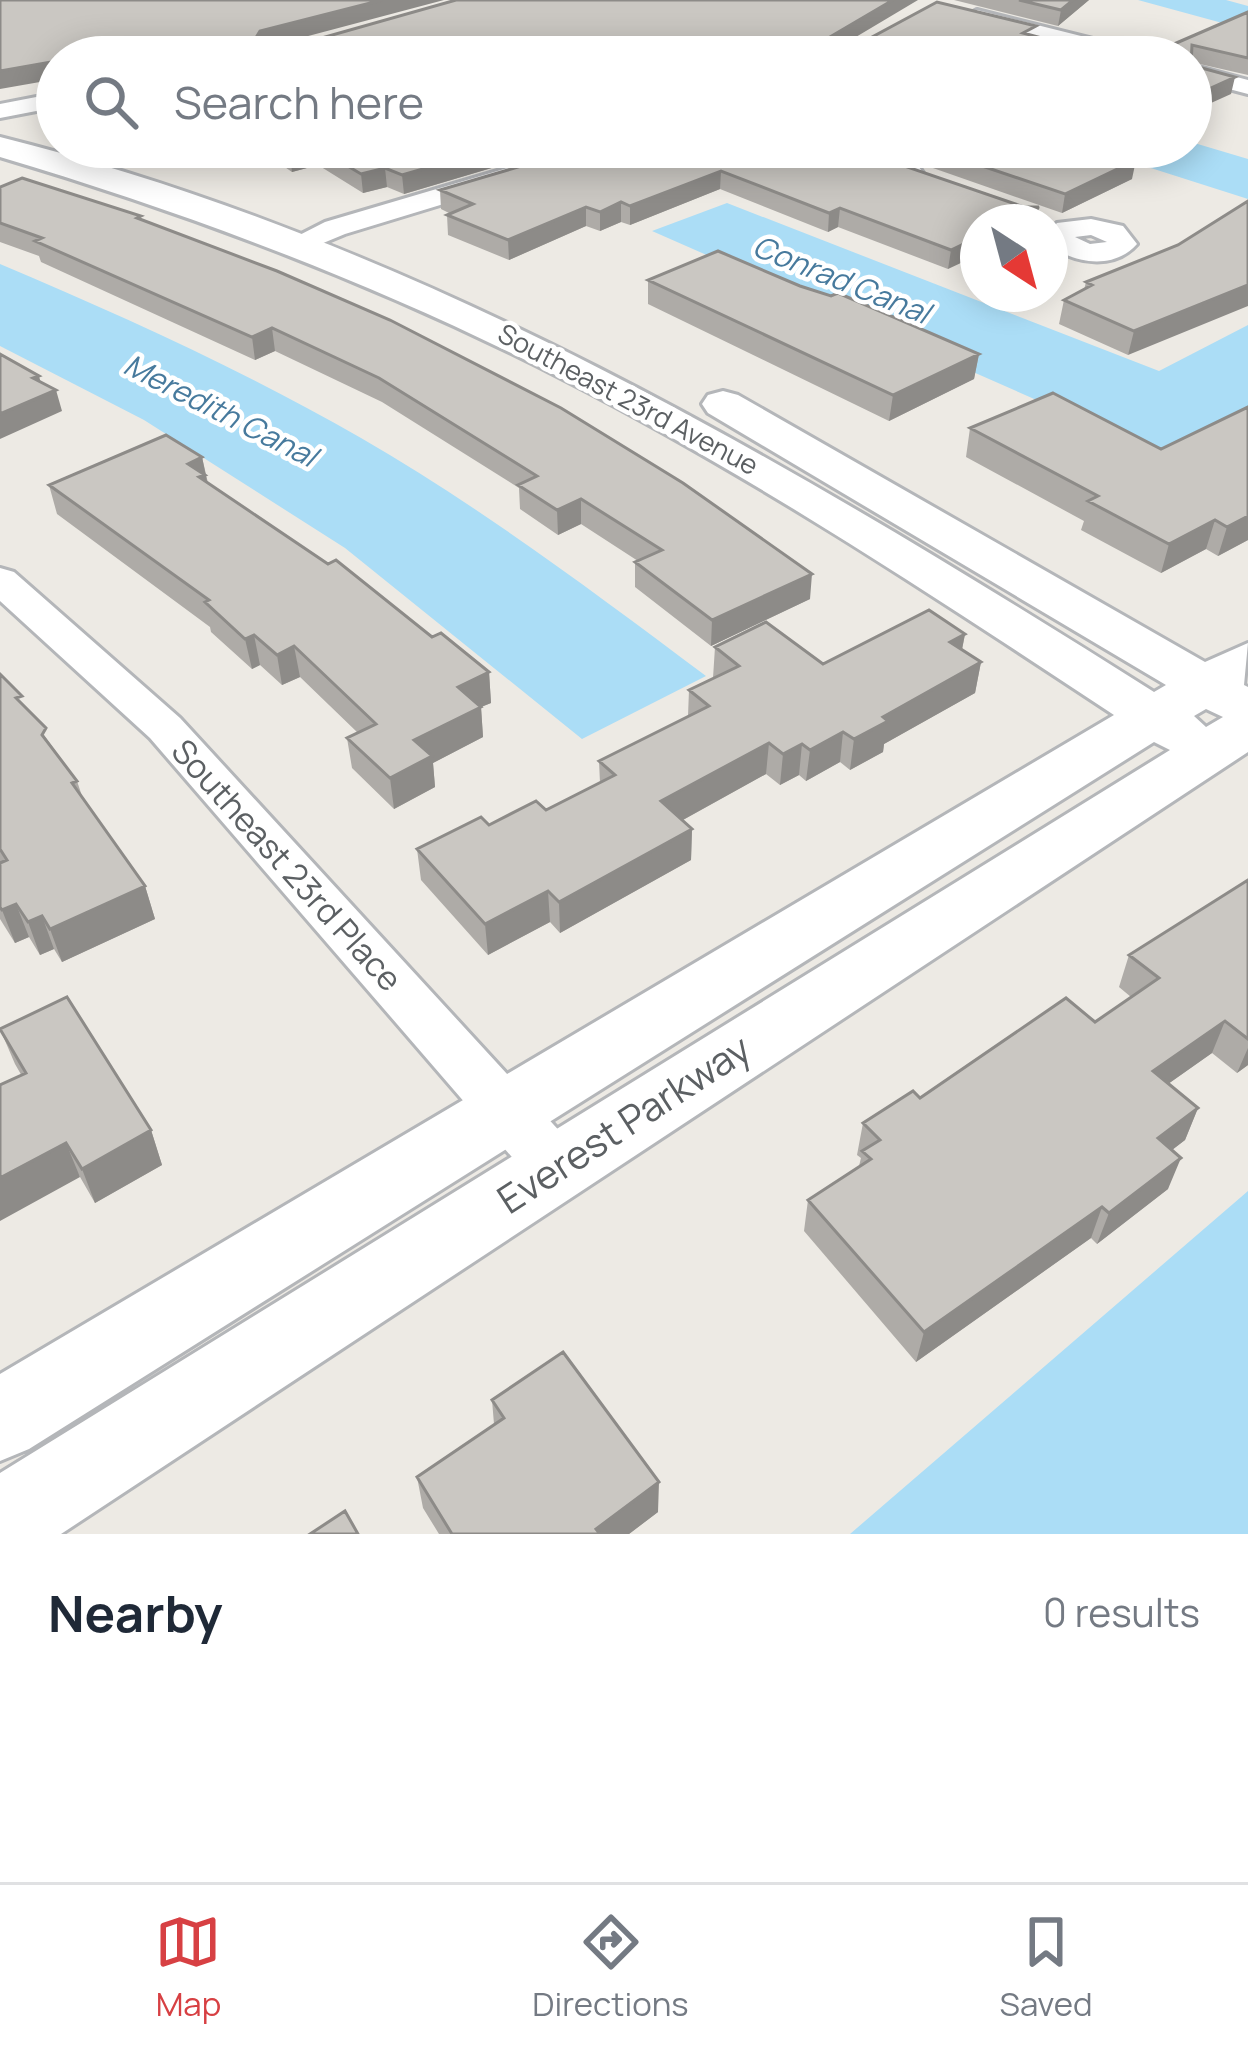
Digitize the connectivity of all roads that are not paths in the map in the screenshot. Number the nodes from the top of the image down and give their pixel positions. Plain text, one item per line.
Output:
1 (948, 9) edge
2 (1054, 36) edge
3 (1212, 78) edge
4 (1248, 87) edge
5 (36, 104) edge
6 (0, 111) edge
7 (0, 124) edge
8 (36, 133) edge
9 (0, 148) edge
10 (36, 159) edge
11 (68, 168) edge
12 (152, 168) edge
13 (534, 168) edge
14 (895, 168) edge
15 (928, 179) edge
16 (335, 227) junction
17 (294, 245) junction
18 (0, 580) edge
19 (1219, 708) edge
20 (506, 1112) junction
21 (556, 1168) junction
22 (0, 1420) edge
23 (0, 1523) edge

1 - 2 street
3 - 4 street
5 - 6 street
7 - 8 street
9 - 10 street, Southeast 23rd Avenue
11 - 17 street, Southeast 23rd Avenue
12 - 16 street, Southeast 23rd Avenue
13 - 16 street
14 - 15 street
16 - 17 street
16 - 19 street, Southeast 23rd Avenue
17 - 19 street, Southeast 23rd Avenue
18 - 20 street, Southeast 23rd Place
19 - 20 street, Everest Parkway
19 - 21 street, Everest Parkway
20 - 21 street, Southeast 23rd Place
20 - 22 street, Everest Parkway
21 - 23 street, Everest Parkway

